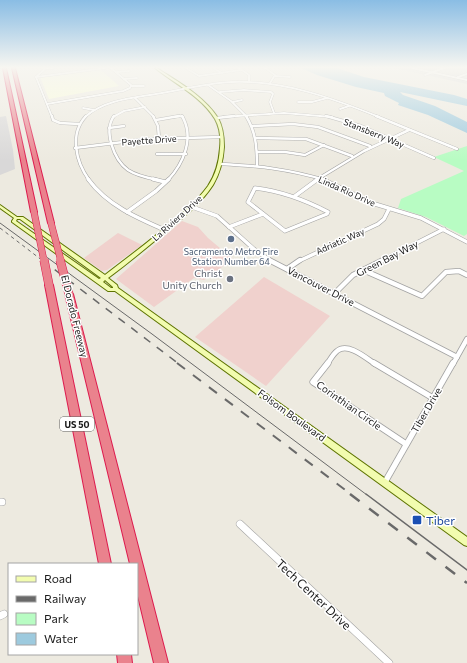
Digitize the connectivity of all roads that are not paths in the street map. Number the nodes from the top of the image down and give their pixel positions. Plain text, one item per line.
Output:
1 (10, 99) edge
2 (21, 99) edge
3 (45, 99) edge
4 (75, 99) edge
5 (131, 99) edge
6 (137, 99) edge
7 (198, 99) edge
8 (229, 99) edge
9 (271, 99) edge
10 (323, 99) edge
11 (330, 99) edge
12 (242, 100) dead end
13 (233, 102) junction
14 (298, 102) dead end
15 (47, 104) junction
16 (349, 106) junction
17 (145, 107) junction
18 (83, 108) dead end
19 (340, 109) dead end
20 (94, 110) junction
21 (274, 113) junction
22 (246, 116) junction
23 (217, 118) junction
24 (156, 120) junction
25 (79, 124) junction
26 (124, 126) dead end
27 (252, 126) junction
28 (109, 128) junction
29 (409, 130) junction
30 (222, 137) junction
31 (159, 138) junction
32 (188, 138) junction
33 (256, 138) junction
34 (388, 138) junction
35 (113, 143) junction
36 (324, 145) junction
37 (370, 146) junction
38 (75, 148) junction
39 (457, 149) dead end
40 (257, 152) junction
41 (157, 154) dead end
42 (186, 154) junction
43 (352, 156) junction
44 (434, 158) dead end
45 (221, 164) junction
46 (257, 166) junction
47 (318, 178) junction
48 (165, 182) junction
49 (295, 196) junction
50 (0, 206) edge
51 (192, 207) junction
52 (389, 208) junction
53 (127, 212) junction
54 (263, 214) junction
55 (16, 218) junction
56 (229, 226) junction
57 (444, 229) junction
58 (165, 230) junction
59 (467, 242) edge
60 (286, 268) junction
61 (363, 270) junction
62 (467, 275) edge
63 (105, 278) junction
64 (99, 282) junction
65 (116, 290) junction
66 (335, 294) junction
67 (467, 339) edge
68 (456, 357) junction
69 (433, 398) junction
70 (406, 444) junction
71 (385, 482) junction
72 (240, 524) dead end
73 (467, 542) edge
74 (105, 563) edge
75 (136, 563) edge
76 (138, 569) edge
77 (161, 663) edge
78 (389, 663) edge

1 - 74 highway, El Dorado Freeway / US 50, bridge
2 - 75 highway, El Dorado Freeway / US 50, bridge
3 - 15 street
4 - 15 street
5 - 20 street
6 - 17 street
7 - 23 street, La Riviera Drive
8 - 13 street
9 - 21 street
10 - 14 street
11 - 16 street
12 - 13 street
13 - 22 street
15 - 25 street
16 - 19 street
16 - 29 street
17 - 24 street
17 - 28 street
18 - 20 street
20 - 25 street
21 - 22 street, Stansberry Way
21 - 34 street, Stansberry Way
22 - 23 street, Stansberry Way
22 - 27 street
23 - 30 street, La Riviera Drive
24 - 31 street
24 - 32 street
25 - 38 street
26 - 28 street
27 - 33 street
27 - 37 street
28 - 35 street
29 - 34 street
29 - 39 street
30 - 32 street, Payette Drive
30 - 45 street, La Riviera Drive
31 - 32 street, Payette Drive
31 - 35 street, Payette Drive
32 - 42 street
33 - 36 street
33 - 40 street
34 - 37 street
34 - 44 street, Stansberry Way
35 - 38 street, Payette Drive
35 - 48 street
36 - 40 street
36 - 43 street
37 - 43 street
38 - 53 street
40 - 46 street
41 - 42 street
42 - 48 street
43 - 47 street
45 - 46 street, Linda Rio Drive
45 - 51 street, La Riviera Drive
46 - 47 street, Linda Rio Drive
47 - 49 street
47 - 52 street, Linda Rio Drive
48 - 53 street
49 - 54 street
49 - 54 street
50 - 55 street, Folsom Boulevard
51 - 56 street, Vancouver Drive
51 - 58 street, La Riviera Drive
52 - 57 street, Linda Rio Drive
52 - 60 street, Adriatic Way
53 - 58 street
54 - 56 street
55 - 63 street, Folsom Boulevard
55 - 64 street, Folsom Boulevard
56 - 60 street, Vancouver Drive
57 - 59 street, Linda Rio Drive
57 - 61 street, Green Bay Way
58 - 63 street, La Riviera Drive
60 - 66 street, Vancouver Drive
61 - 62 street
61 - 66 street, Green Bay Way
63 - 64 street, La Riviera Drive
63 - 65 street, Folsom Boulevard
64 - 65 street, Folsom Boulevard
65 - 71 street, Folsom Boulevard
66 - 68 street, Vancouver Drive
67 - 68 street, Tiber Drive
68 - 69 street, Tiber Drive
69 - 70 street, Tiber Drive
69 - 70 street, Corinthian Circle
70 - 71 street, Tiber Drive
71 - 73 street, Folsom Boulevard
72 - 78 street, Tech Center Drive
76 - 77 highway, El Dorado Freeway / US 50

